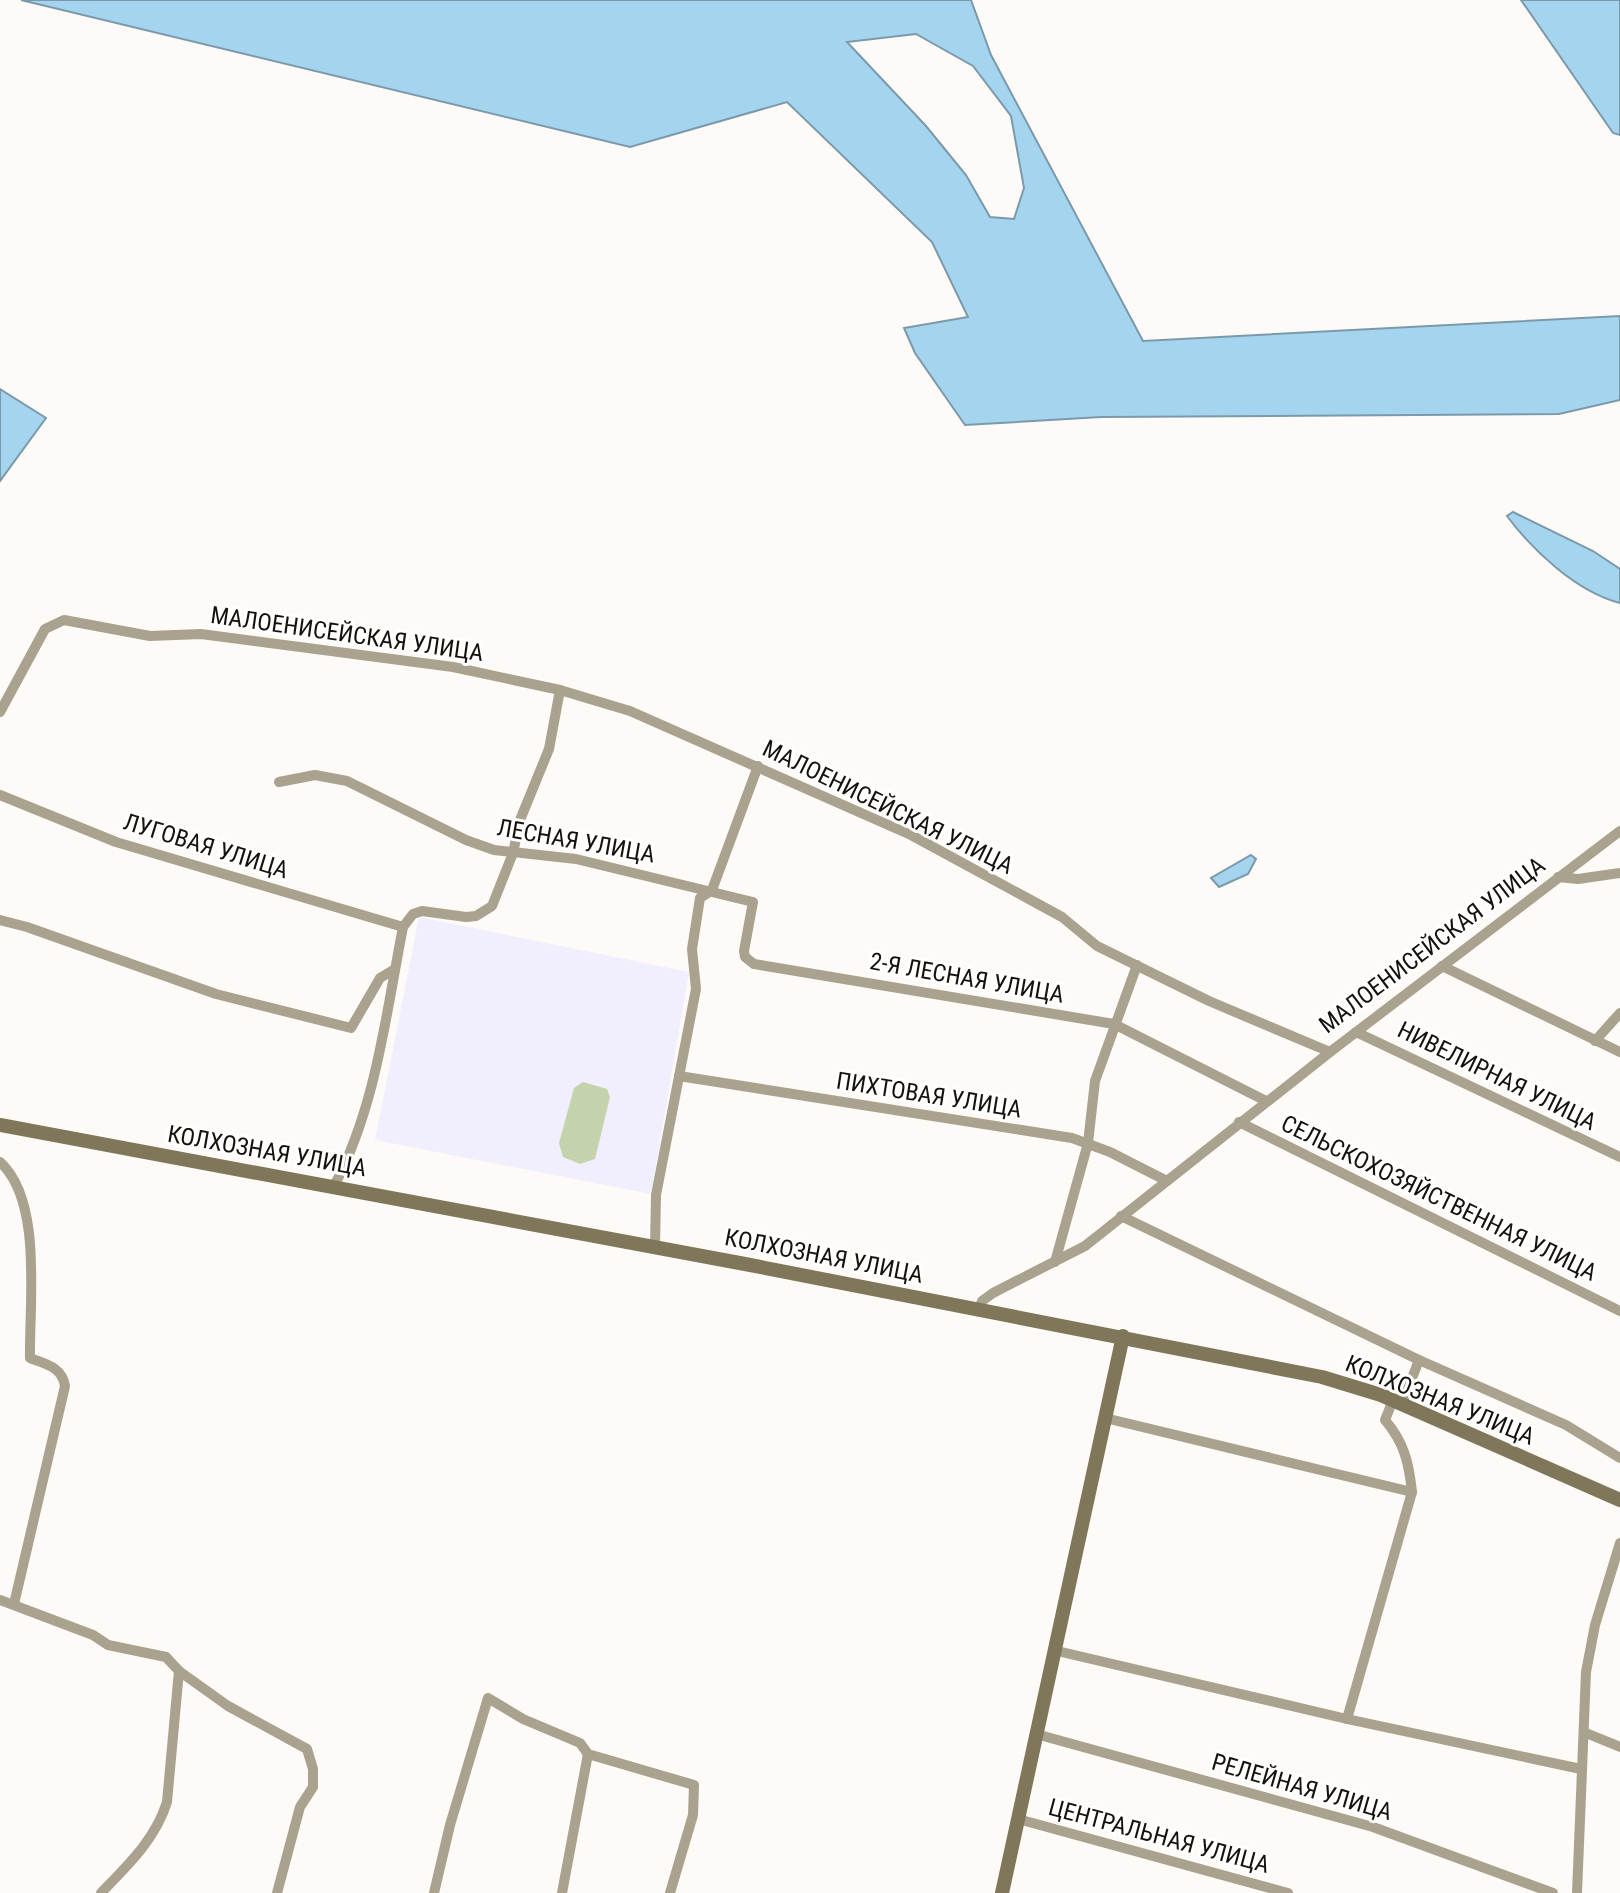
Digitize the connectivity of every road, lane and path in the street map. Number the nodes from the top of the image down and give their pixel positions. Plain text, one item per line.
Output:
1 (560, 690) junction
2 (0, 712) edge
3 (758, 766) junction
4 (279, 782) dead end
5 (0, 795) edge
6 (1620, 831) edge
7 (513, 853) junction
8 (1620, 873) edge
9 (1558, 877) junction
10 (712, 890) junction
11 (0, 920) edge
12 (403, 927) junction
13 (1137, 965) junction
14 (1442, 966) junction
15 (395, 970) junction
16 (1620, 1013) edge
17 (1114, 1024) junction
18 (1356, 1032) junction
19 (1595, 1041) junction
20 (1330, 1052) junction
21 (1620, 1052) edge
22 (679, 1076) junction
23 (1266, 1101) junction
24 (1240, 1122) junction
25 (0, 1125) edge
26 (1088, 1143) junction
27 (1620, 1157) edge
28 (0, 1162) edge
29 (1165, 1180) junction
30 (334, 1186) junction
31 (1121, 1216) junction
32 (655, 1247) junction
33 (1055, 1262) junction
34 (979, 1309) junction
35 (1620, 1311) edge
36 (1123, 1336) junction
37 (1419, 1360) junction
38 (1398, 1402) junction
39 (1105, 1418) junction
40 (1620, 1458) edge
41 (1412, 1492) junction
42 (1620, 1500) edge
43 (1620, 1543) edge
44 (1615, 1581) edge
45 (0, 1600) edge
46 (14, 1604) junction
47 (1053, 1650) junction
48 (179, 1671) junction
49 (1347, 1719) junction
50 (1586, 1733) junction
51 (1036, 1734) junction
52 (1620, 1747) edge
53 (588, 1754) junction
54 (1581, 1769) junction
55 (1018, 1819) junction
56 (101, 1893) edge
57 (276, 1893) edge
58 (434, 1893) edge
59 (562, 1893) edge
60 (670, 1893) edge
61 (1002, 1893) edge
62 (1288, 1893) edge
63 (1552, 1893) edge
64 (1577, 1893) edge

1 - 2 street, МАЛОЕНИСЕЙСКАЯ УЛИЦА
1 - 3 street, МАЛОЕНИСЕЙСКАЯ УЛИЦА
1 - 7 street
3 - 10 street
3 - 13 street, МАЛОЕНИСЕЙСКАЯ УЛИЦА
4 - 7 street, ЛЕСНАЯ УЛИЦА
5 - 12 street, ЛУГОВАЯ УЛИЦА
6 - 9 street, МАЛОЕНИСЕЙСКАЯ УЛИЦА
7 - 10 street, ЛЕСНАЯ УЛИЦА
7 - 12 street
8 - 9 street
9 - 14 street, МАЛОЕНИСЕЙСКАЯ УЛИЦА
10 - 17 street, 2-Я ЛЕСНАЯ УЛИЦА
10 - 22 street
11 - 15 street
12 - 15 street
13 - 17 street
13 - 20 street, МАЛОЕНИСЕЙСКАЯ УЛИЦА
14 - 18 street, МАЛОЕНИСЕЙСКАЯ УЛИЦА
14 - 19 street
15 - 30 street
16 - 19 street
17 - 23 street, 2-Я ЛЕСНАЯ УЛИЦА
17 - 26 street
18 - 20 street, МАЛОЕНИСЕЙСКАЯ УЛИЦА
18 - 27 street, НИВЕЛИРНАЯ УЛИЦА
19 - 21 street
20 - 23 street
22 - 26 street, ПИХТОВАЯ УЛИЦА
22 - 32 street
23 - 24 street
24 - 29 street
24 - 35 street, СЕЛЬСКОХОЗЯЙСТВЕННАЯ УЛИЦА
25 - 30 main road, КОЛХОЗНАЯ УЛИЦА
26 - 29 street, ПИХТОВАЯ УЛИЦА
26 - 33 street
28 - 46 street
29 - 31 street
30 - 32 main road, КОЛХОЗНАЯ УЛИЦА
31 - 33 street
31 - 37 street
32 - 34 main road, КОЛХОЗНАЯ УЛИЦА
33 - 34 street
34 - 36 main road, КОЛХОЗНАЯ УЛИЦА
36 - 38 main road, КОЛХОЗНАЯ УЛИЦА
36 - 39 main road
37 - 38 street
37 - 40 street
38 - 41 street
38 - 42 main road, КОЛХОЗНАЯ УЛИЦА
39 - 41 street
39 - 47 main road
41 - 49 street
43 - 44 street
44 - 50 street
45 - 46 street
46 - 48 street
47 - 49 street
47 - 51 main road
48 - 56 street
48 - 57 street
49 - 54 street
50 - 52 street
50 - 54 street
51 - 55 main road
51 - 63 street, РЕЛЕЙНАЯ УЛИЦА
53 - 58 street
53 - 59 street
53 - 60 street
54 - 64 street
55 - 61 main road
55 - 62 street, ЦЕНТРАЛЬНАЯ УЛИЦА

